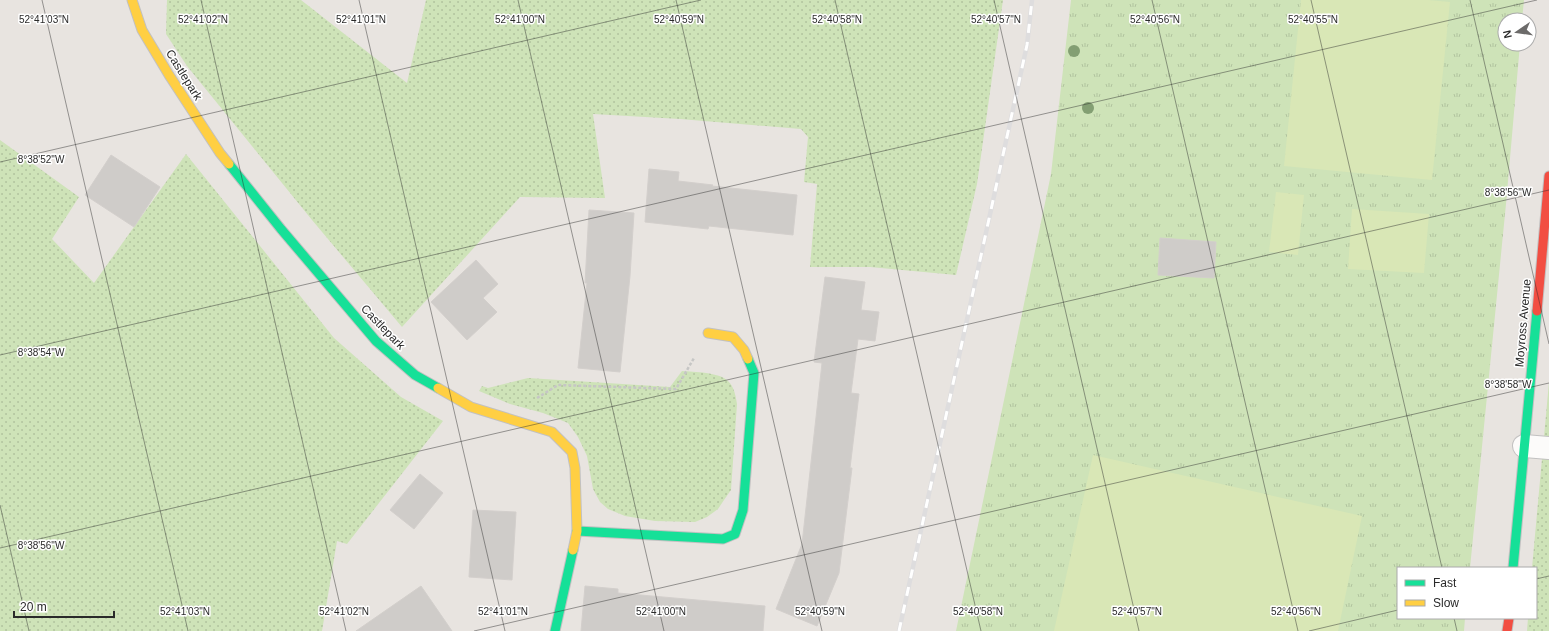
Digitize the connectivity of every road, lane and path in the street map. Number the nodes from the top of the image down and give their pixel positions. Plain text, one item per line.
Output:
1 (132, 0) edge
2 (1549, 176) edge
3 (708, 333) joint
4 (504, 418) junction
5 (1524, 446) junction
6 (1549, 448) edge
7 (577, 531) junction
8 (1513, 567) edge
9 (1509, 619) edge
10 (555, 631) edge
11 (1507, 631) edge

1 - 4 street, Castlepark
2 - 5 street, Moyross Avenue
3 - 4 path
3 - 7 street
4 - 7 street, Castlepark
5 - 6 street
5 - 8 street, Moyross Avenue
7 - 10 street, Castlepark
9 - 11 street

